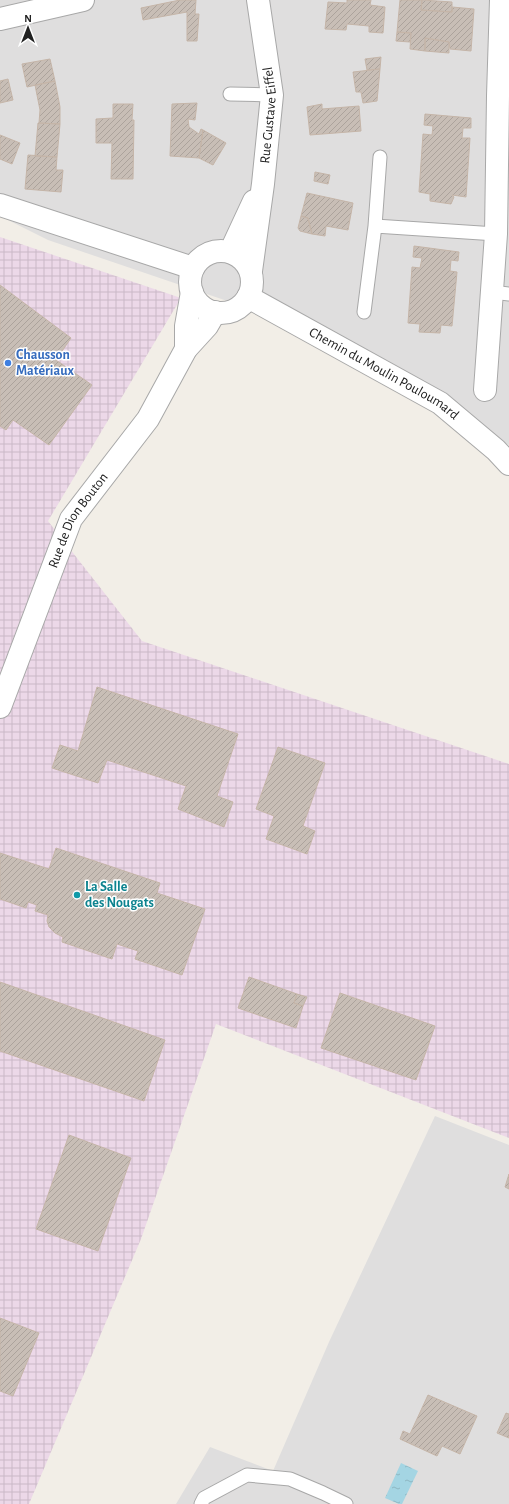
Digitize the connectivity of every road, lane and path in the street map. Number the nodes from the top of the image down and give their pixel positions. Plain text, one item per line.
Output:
1 (83, 0) edge
2 (258, 0) edge
3 (501, 0) edge
4 (0, 19) edge
5 (230, 94) dead end
6 (272, 95) junction
7 (503, 145) edge
8 (380, 157) dead end
9 (263, 184) junction
10 (0, 205) edge
11 (375, 226) junction
12 (496, 234) junction
13 (233, 253) junction
14 (193, 268) junction
15 (251, 271) junction
16 (192, 292) junction
17 (501, 293) edge
18 (248, 297) junction
19 (215, 312) junction
20 (364, 312) dead end
21 (186, 349) junction
22 (485, 390) dead end
23 (509, 464) edge
24 (0, 708) edge
25 (201, 1504) edge
26 (346, 1504) edge

1 - 4 street
2 - 6 street, Rue Gustave Eiffel
3 - 7 street
5 - 6 lane
6 - 9 street, Rue Gustave Eiffel
7 - 12 street
8 - 11 lane
9 - 13 street, Rue Gustave Eiffel
9 - 15 street, Rue Gustave Eiffel
10 - 14 street
11 - 12 lane
11 - 20 lane
12 - 17 street
13 - 14 street
13 - 15 street
14 - 16 street
15 - 18 street
16 - 19 street
16 - 21 street, Rue de Dion Bouton
17 - 22 street
18 - 19 street
18 - 23 street, Chemin du Moulin Pouloumard
19 - 21 street, Rue de Dion Bouton
21 - 24 street, Rue de Dion Bouton
25 - 26 lane

